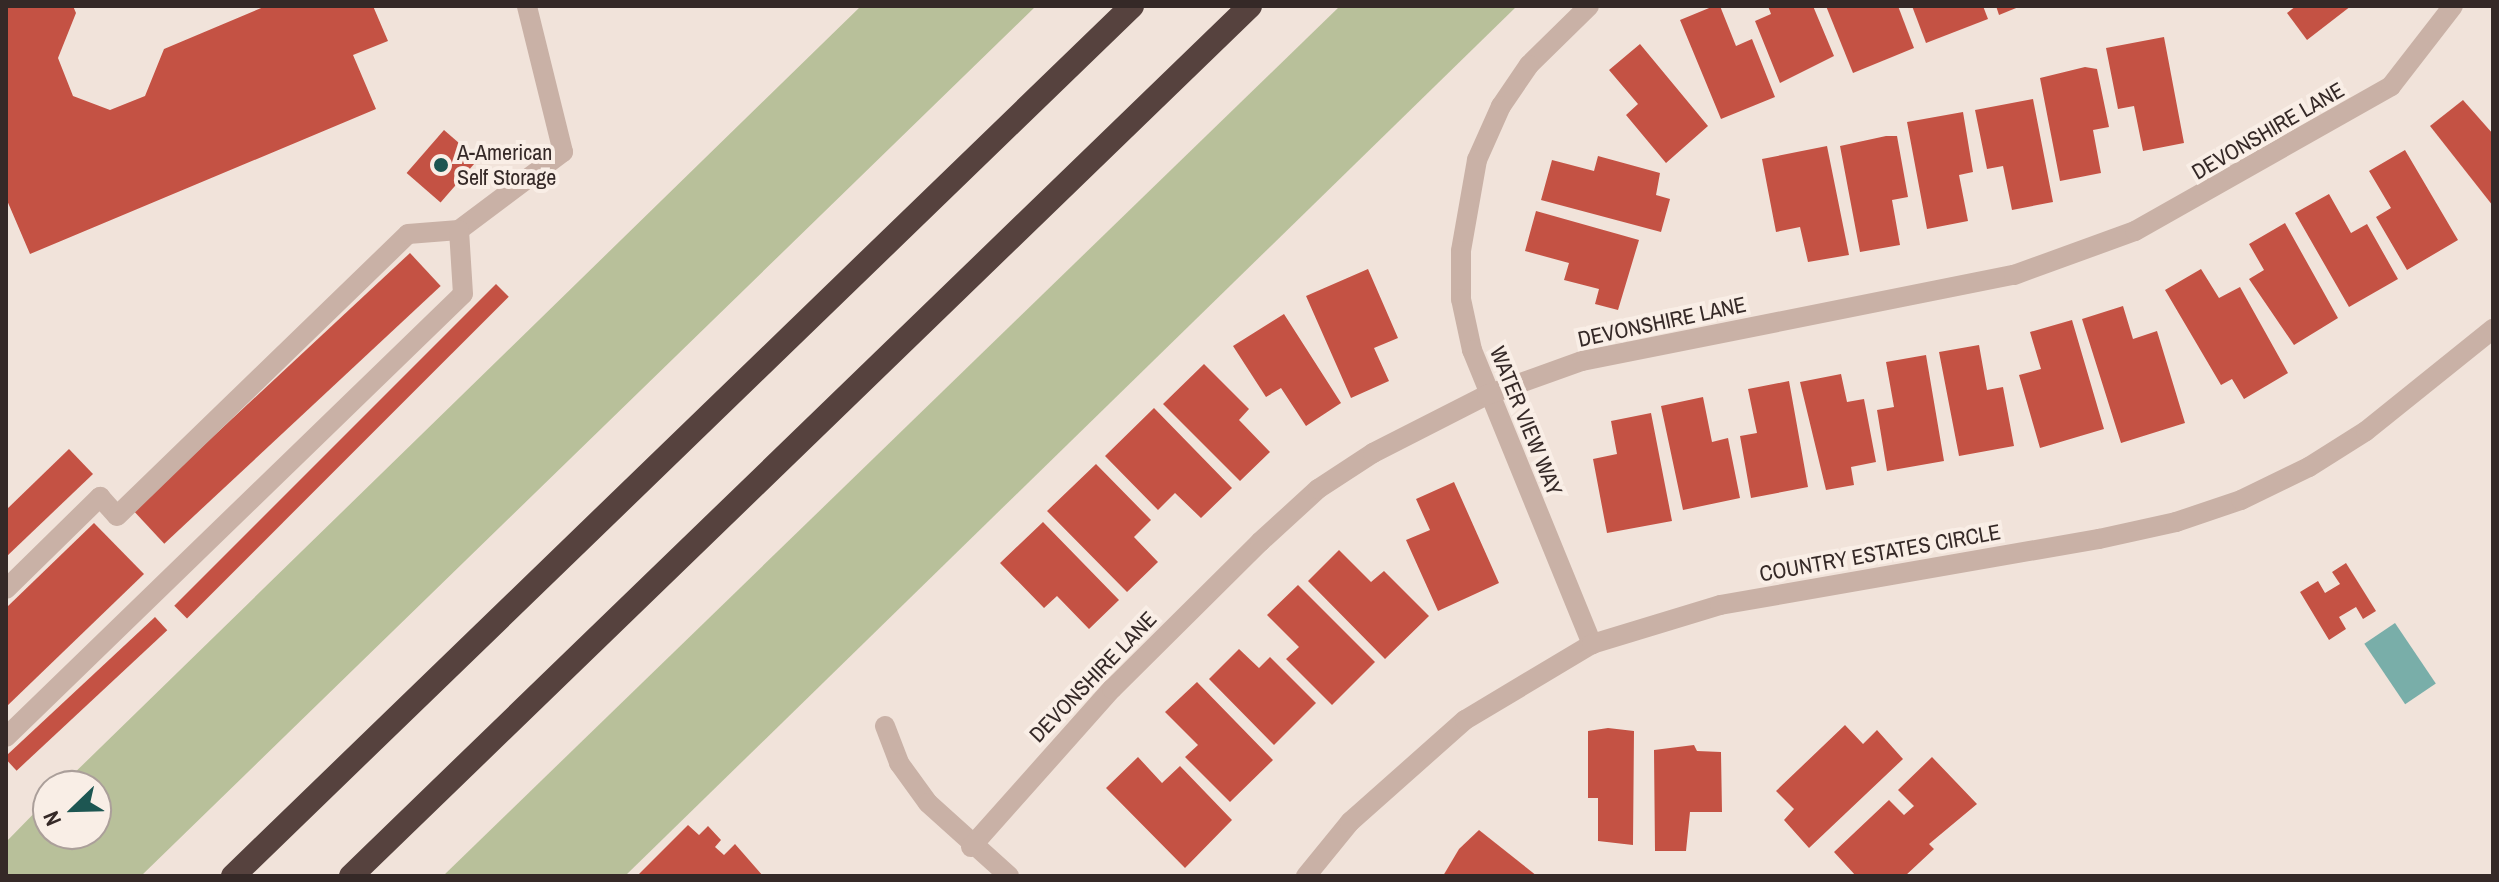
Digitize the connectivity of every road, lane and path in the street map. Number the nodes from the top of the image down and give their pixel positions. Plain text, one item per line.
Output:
1 (527, 6) edge
2 (1132, 6) edge
3 (1250, 6) edge
4 (1589, 6) edge
5 (2453, 6) edge
6 (459, 230) junction
7 (2493, 329) edge
8 (1487, 395) junction
9 (6, 589) edge
10 (1592, 644) junction
11 (885, 726) dead end
12 (6, 737) edge
13 (971, 847) junction
14 (233, 876) edge
15 (351, 876) edge
16 (1009, 876) edge
17 (1306, 876) edge

1 - 6 street
2 - 14 highway
3 - 15 highway
4 - 8 street, WATER VIEW WAY
5 - 8 street, DEVONSHIRE LANE
6 - 9 street
6 - 12 street
7 - 10 street, COUNTRY ESTATES CIRCLE
8 - 10 street, WATER VIEW WAY
8 - 13 street, DEVONSHIRE LANE
10 - 17 street, COUNTRY ESTATES CIRCLE
11 - 13 street
13 - 16 street

